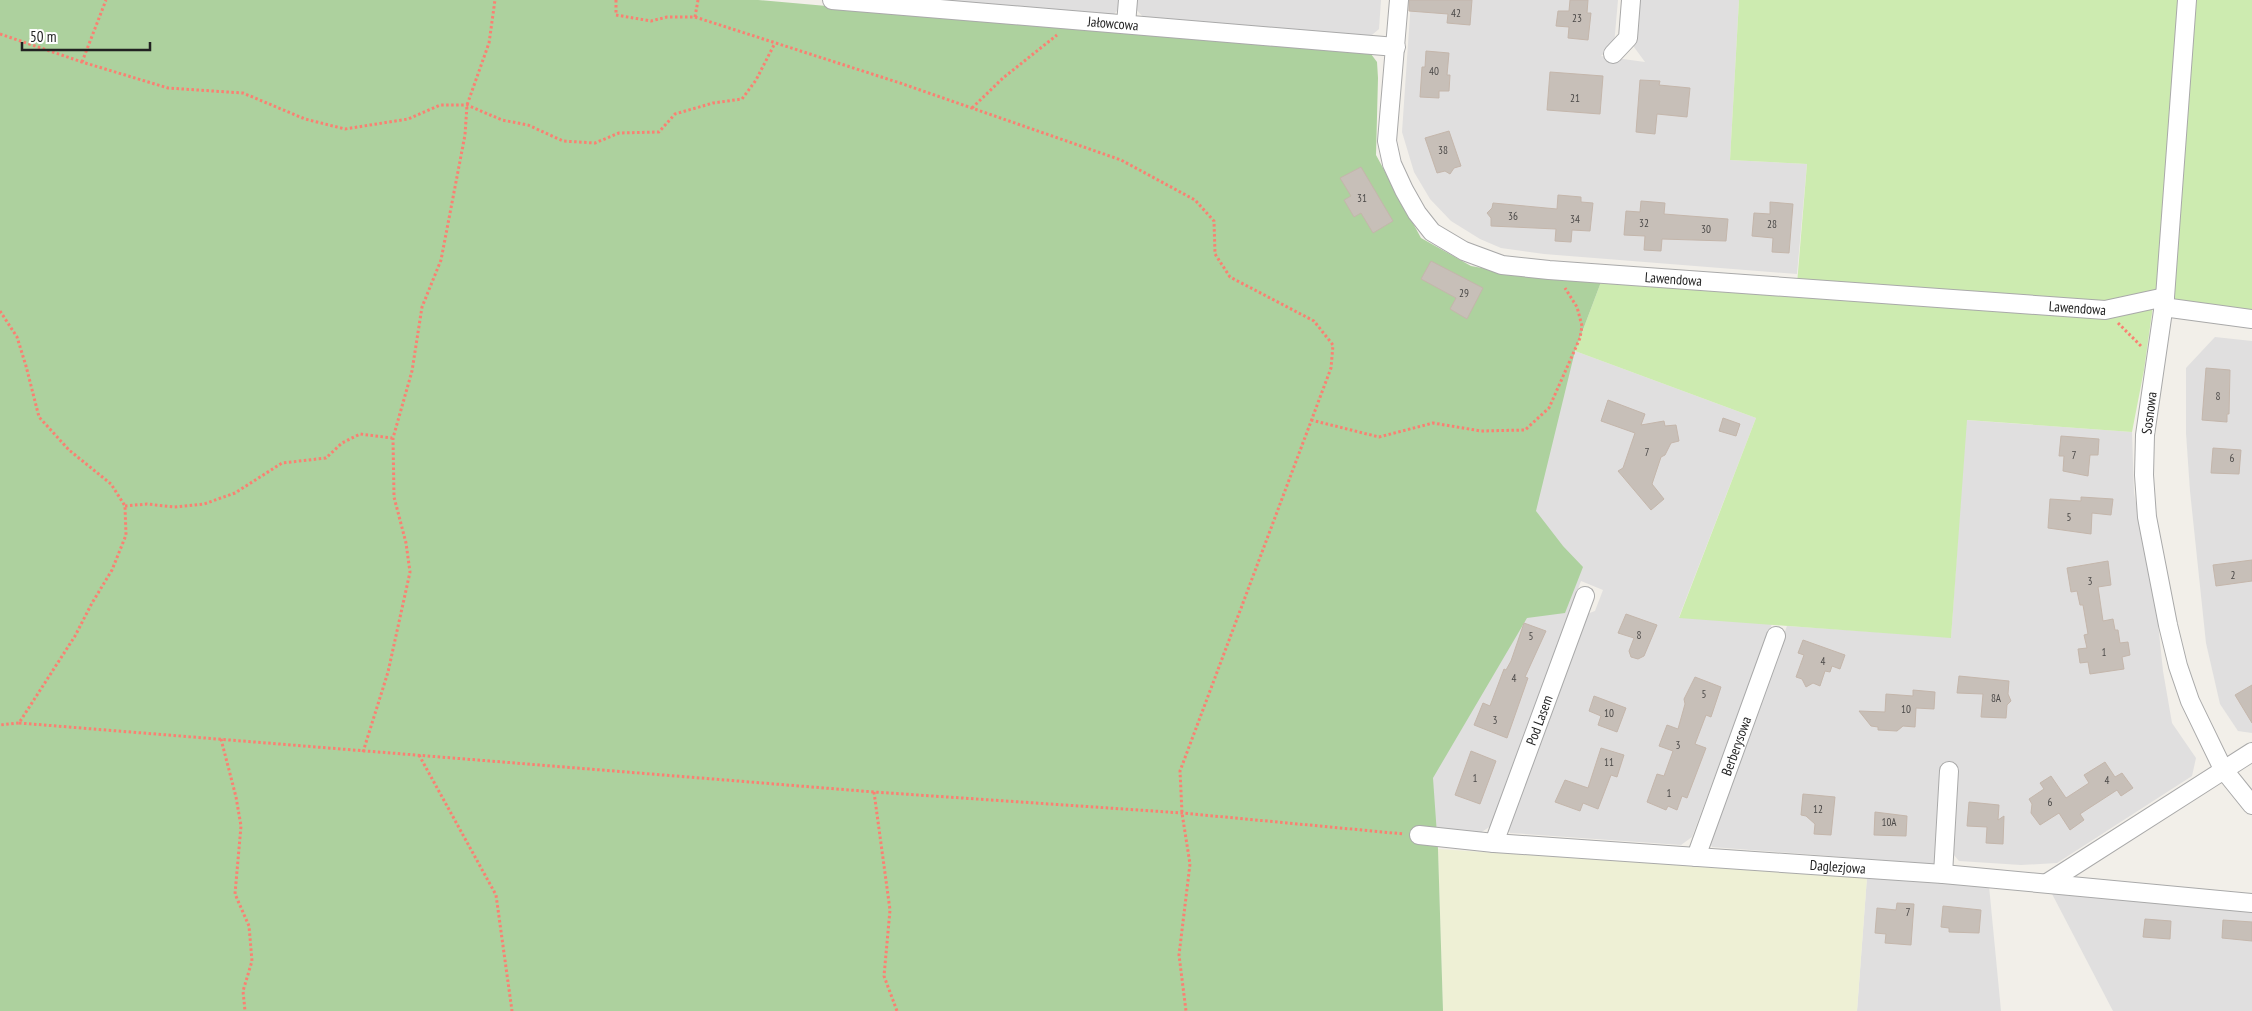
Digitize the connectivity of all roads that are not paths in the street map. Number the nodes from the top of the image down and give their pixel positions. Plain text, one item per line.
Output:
1 (832, 0) edge
2 (1128, 0) edge
3 (1399, 0) edge
4 (1631, 0) edge
5 (2187, 0) edge
6 (1126, 24) junction
7 (1396, 47) junction
8 (1613, 54) dead end
9 (2164, 302) junction
10 (2252, 319) edge
11 (1585, 596) dead end
12 (1776, 636) dead end
13 (2252, 752) edge
14 (2224, 769) junction
15 (1950, 771) dead end
16 (2252, 805) edge
17 (1420, 835) road end
18 (1494, 843) junction
19 (1696, 857) junction
20 (1943, 874) junction
21 (2047, 883) junction
22 (2252, 903) edge

1 - 6 street, Jałowcowa
2 - 6 street
3 - 7 street, Lawendowa
4 - 8 street
5 - 9 street, Sosnowa
6 - 7 street, Jałowcowa
7 - 9 street, Lawendowa
9 - 10 street, Lawendowa
9 - 14 street, Sosnowa
11 - 18 street, Pod Lasem
12 - 19 street, Berberysowa
13 - 14 street
14 - 16 street, Sosnowa
14 - 21 street
15 - 20 street
17 - 18 street, Daglezjowa
18 - 19 street, Daglezjowa
19 - 20 street, Daglezjowa
20 - 21 street, Daglezjowa
21 - 22 street, Daglezjowa

